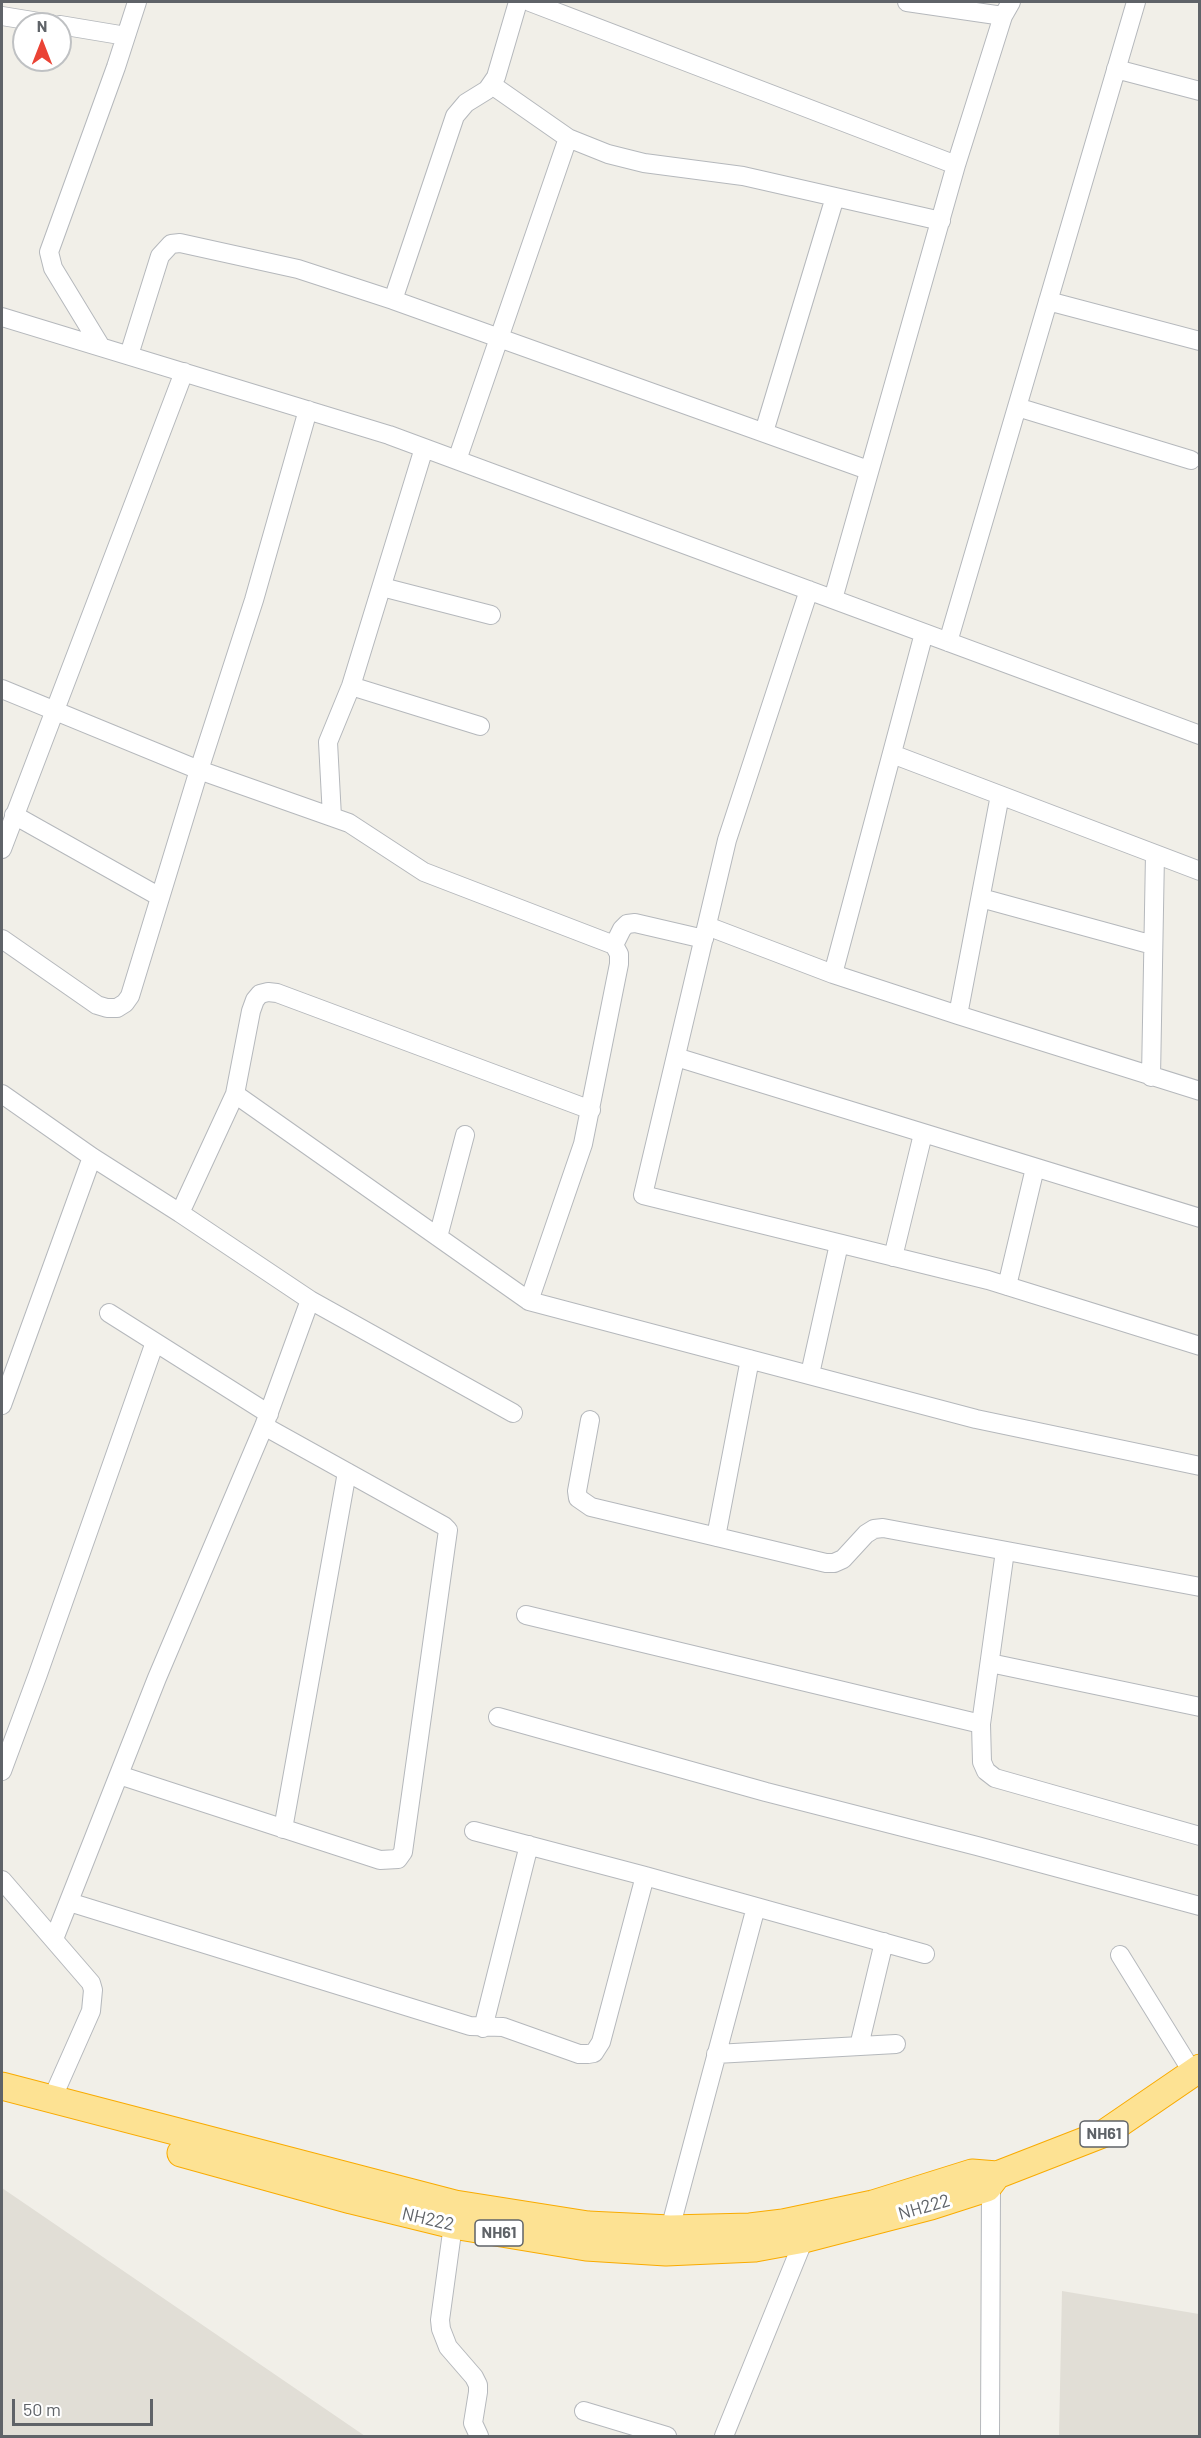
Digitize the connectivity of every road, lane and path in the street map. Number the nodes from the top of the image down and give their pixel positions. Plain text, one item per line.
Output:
1 (137, 2) edge
2 (519, 2) edge
3 (531, 2) edge
4 (907, 2) edge
5 (1136, 2) edge
6 (1007, 9) edge
7 (72, 28) edge
8 (126, 36) junction
9 (1116, 69) junction
10 (492, 85) junction
11 (1200, 92) edge
12 (568, 138) junction
13 (956, 165) junction
14 (836, 196) junction
15 (941, 221) junction
16 (393, 300) junction
17 (1048, 301) junction
18 (2, 317) edge
19 (501, 338) junction
20 (1200, 341) edge
21 (101, 347) junction
22 (129, 355) junction
23 (184, 372) junction
24 (1017, 407) junction
25 (308, 410) junction
26 (764, 432) junction
27 (424, 448) junction
28 (457, 460) junction
29 (1191, 460) dead end
30 (868, 470) junction
31 (382, 587) junction
32 (809, 590) junction
33 (833, 598) junction
34 (491, 615) dead end
35 (924, 633) junction
36 (948, 642) junction
37 (351, 686) junction
38 (2, 689) edge
39 (55, 711) junction
40 (480, 726) dead end
41 (1200, 735) edge
42 (892, 754) junction
43 (199, 770) junction
44 (1000, 795) junction
45 (14, 815) junction
46 (332, 817) junction
47 (2, 849) edge
48 (1155, 854) junction
49 (1200, 871) edge
50 (160, 897) junction
51 (981, 898) junction
52 (705, 932) junction
53 (2, 939) edge
54 (614, 945) junction
55 (1153, 945) junction
56 (833, 974) junction
57 (958, 1016) junction
58 (676, 1058) junction
59 (1151, 1077) junction
60 (1200, 1090) edge
61 (2, 1094) edge
62 (235, 1094) junction
63 (591, 1110) junction
64 (923, 1134) junction
65 (465, 1135) dead end
66 (92, 1158) junction
67 (1035, 1168) junction
68 (180, 1213) junction
69 (1200, 1218) edge
70 (438, 1237) junction
71 (839, 1244) junction
72 (893, 1257) junction
73 (1007, 1286) junction
74 (310, 1300) junction
75 (529, 1301) junction
76 (109, 1313) dead end
77 (155, 1342) junction
78 (1200, 1346) edge
79 (750, 1359) junction
80 (810, 1374) junction
81 (2, 1404) edge
82 (513, 1413) dead end
83 (267, 1420) junction
84 (590, 1420) dead end
85 (1200, 1466) edge
86 (347, 1472) junction
87 (716, 1536) junction
88 (1005, 1551) junction
89 (1200, 1587) edge
90 (526, 1615) dead end
91 (990, 1663) junction
92 (1200, 1707) edge
93 (498, 1717) dead end
94 (981, 1724) junction
95 (2, 1771) edge
96 (119, 1774) junction
97 (283, 1828) junction
98 (474, 1831) dead end
99 (1200, 1836) edge
100 (529, 1845) junction
101 (645, 1876) junction
102 (2, 1880) edge
103 (69, 1902) junction
104 (756, 1906) junction
105 (1200, 1906) edge
106 (54, 1940) junction
107 (884, 1942) junction
108 (925, 1954) dead end
109 (1120, 1955) dead end
110 (483, 2028) junction
111 (896, 2044) dead end
112 (859, 2046) junction
113 (716, 2054) junction
114 (1196, 2071) edge
115 (2, 2086) edge
116 (52, 2100) junction
117 (2, 2102) edge
118 (994, 2181) junction
119 (453, 2225) junction
120 (670, 2229) junction
121 (804, 2239) junction
122 (584, 2411) dead end
123 (989, 2435) edge
124 (479, 2436) edge
125 (667, 2436) edge
126 (724, 2436) edge

1 - 8 street
2 - 10 street
3 - 13 street
4 - 6 street
5 - 9 street
6 - 13 street
7 - 8 street
8 - 21 street
9 - 11 street
9 - 17 street
10 - 12 street
10 - 16 street
12 - 14 street
12 - 19 street
13 - 15 street
14 - 15 street
14 - 26 street
15 - 30 street
16 - 19 street
16 - 22 street
17 - 20 street
17 - 24 street
18 - 21 street
19 - 26 street
19 - 28 street
21 - 22 street
22 - 23 street
23 - 25 street
23 - 39 street
24 - 29 street
24 - 36 street
25 - 27 street
25 - 43 street
26 - 30 street
27 - 28 street
27 - 31 street
28 - 32 street
30 - 33 street
31 - 34 street
31 - 37 street
32 - 33 street
32 - 52 street
33 - 35 street
35 - 36 street
35 - 42 street
36 - 41 street
37 - 40 street
37 - 46 street
38 - 39 street
39 - 43 street
39 - 45 street
42 - 44 street
42 - 56 street
43 - 46 street
43 - 50 street
44 - 48 street
44 - 51 street
45 - 47 street
45 - 50 street
46 - 54 street
48 - 49 street
48 - 55 street
50 - 53 street
51 - 55 street
51 - 57 street
52 - 54 street
52 - 56 street
52 - 58 street
54 - 63 street
55 - 59 street
56 - 57 street
57 - 59 street
58 - 64 street
58 - 71 street
59 - 60 street
61 - 66 street
62 - 63 street
62 - 68 street
62 - 70 street
63 - 75 street
64 - 67 street
64 - 72 street
65 - 70 street
66 - 68 street
66 - 81 street
67 - 69 street
67 - 73 street
68 - 74 street
70 - 75 street
71 - 72 street
71 - 80 street
72 - 73 street
73 - 78 street
74 - 82 street
74 - 83 street
75 - 79 street
76 - 77 street
77 - 83 street
77 - 95 street
79 - 80 street
79 - 87 street
80 - 85 street
83 - 86 street
83 - 96 street
84 - 87 street
86 - 97 street
86 - 97 street
87 - 88 street
88 - 89 street
88 - 91 street
90 - 94 street
91 - 92 street
91 - 94 street
93 - 105 street
94 - 99 street
96 - 97 street
96 - 103 street
98 - 100 street
100 - 101 street
100 - 110 street
101 - 104 street
101 - 110 street
102 - 106 street
103 - 106 street
103 - 110 street
104 - 107 street
104 - 113 street
106 - 116 street
107 - 108 street
107 - 112 street
109 - 114 street
111 - 112 street
112 - 113 street
113 - 120 street
114 - 118 highway, NH222 / NH61
115 - 116 highway, NH222 / NH61
116 - 120 highway, NH222 / NH61
117 - 119 highway, NH222 / NH61
118 - 120 highway, NH222 / NH61
118 - 121 highway, NH222 / NH61
118 - 123 street
119 - 121 highway, NH222 / NH61
119 - 124 street
121 - 126 street
122 - 125 street

